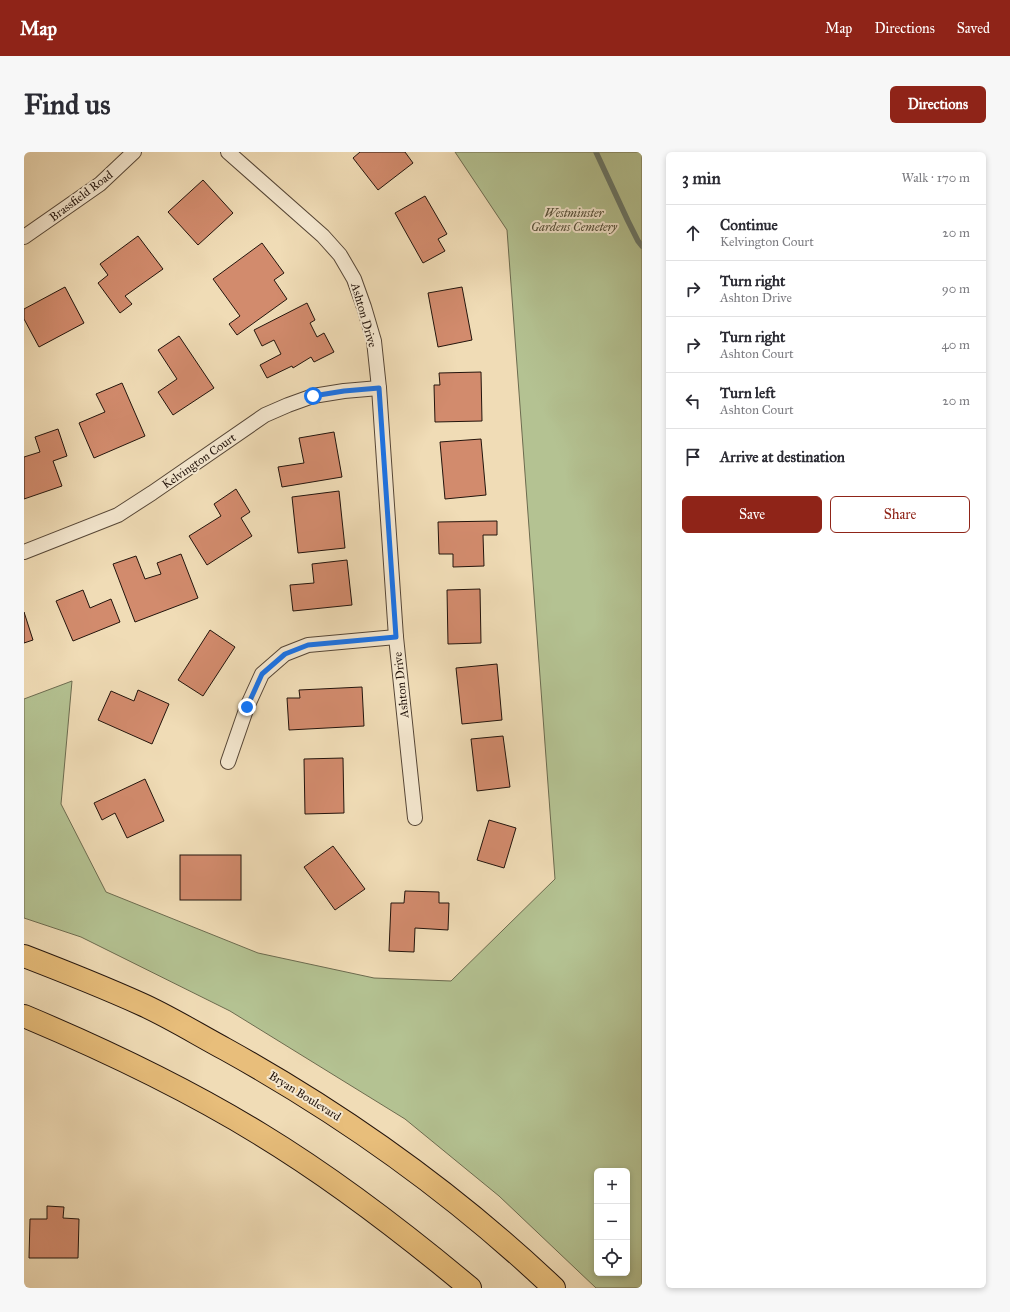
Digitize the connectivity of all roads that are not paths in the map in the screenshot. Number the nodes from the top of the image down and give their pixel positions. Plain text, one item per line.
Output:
1 (134, 152) edge
2 (228, 152) edge
3 (24, 237) edge
4 (379, 388) junction
5 (24, 552) edge
6 (396, 637) junction
7 (228, 762) dead end
8 (415, 818) dead end
9 (24, 956) edge
10 (24, 1016) edge
11 (470, 1288) edge
12 (554, 1288) edge

1 - 3 street, Brassfield Road
2 - 4 street, Ashton Drive
4 - 5 street, Kelvington Court
4 - 6 street, Ashton Drive
6 - 7 street
6 - 8 street, Ashton Drive
9 - 12 highway, Bryan Boulevard
10 - 11 highway

